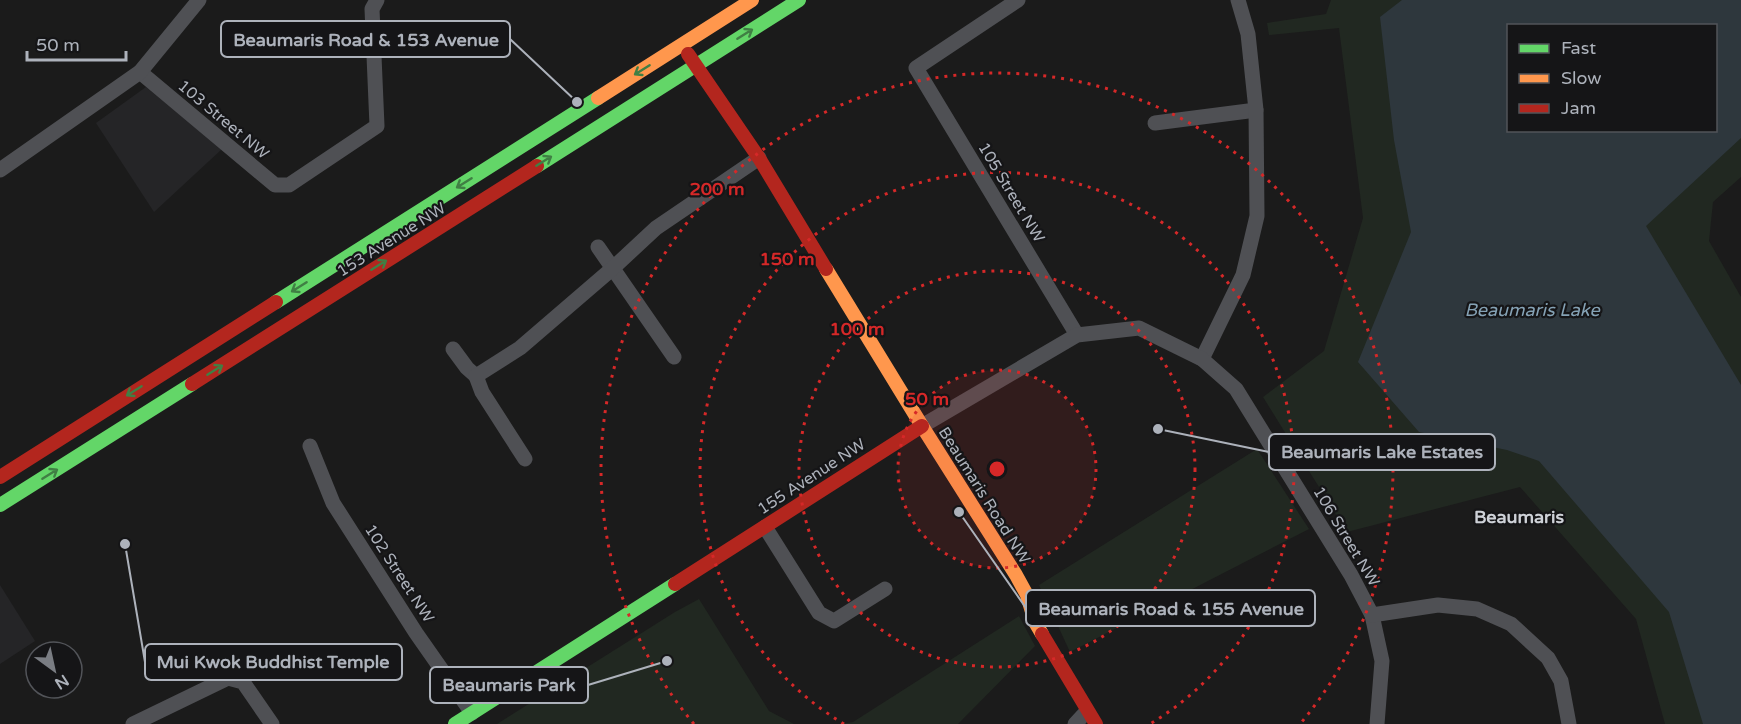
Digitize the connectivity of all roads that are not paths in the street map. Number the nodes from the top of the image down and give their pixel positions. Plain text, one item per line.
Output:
1 (199, 0) edge
2 (752, 0) edge
3 (799, 0) edge
4 (1018, 0) edge
5 (1238, 0) edge
6 (374, 4) edge
7 (682, 45) junction
8 (696, 66) junction
9 (140, 72) junction
10 (1256, 111) junction
11 (1155, 123) dead end
12 (759, 158) junction
13 (3, 163) edge
14 (598, 247) dead end
15 (613, 268) junction
16 (1077, 335) junction
17 (453, 349) dead end
18 (674, 357) dead end
19 (1202, 359) junction
20 (476, 376) junction
21 (922, 426) junction
22 (310, 446) dead end
23 (525, 459) dead end
24 (0, 477) edge
25 (0, 505) edge
26 (765, 527) junction
27 (885, 589) dead end
28 (1372, 615) junction
29 (1087, 711) junction
30 (472, 713) junction
31 (133, 724) edge
32 (272, 724) edge
33 (455, 724) edge
34 (1075, 724) edge
35 (1096, 724) edge
36 (1377, 724) edge
37 (1569, 724) edge

1 - 9 street
2 - 7 main road, 153 Avenue NW
8 -> 3 main road, 153 Avenue NW
4 - 16 street, 105 Street NW
5 - 10 street
6 - 9 street, 103 Street NW
7 - 8 main road, Beaumaris Road NW
7 -> 24 main road, 153 Avenue NW
8 - 12 main road, Beaumaris Road NW
25 -> 8 main road, 153 Avenue NW
9 - 13 street
10 - 11 street
10 - 19 street
12 - 15 street
12 - 21 main road, Beaumaris Road NW
14 - 15 street
15 - 18 street
15 - 20 street
16 - 19 street, 155 Avenue NW
16 - 21 street, 155 Avenue NW
17 - 20 street
19 - 28 street, 106 Street NW
20 - 23 street
21 - 26 main road, 155 Avenue NW
21 - 29 main road, Beaumaris Road NW
22 - 30 street, 102 Street NW
26 - 27 street
26 - 30 main road, 155 Avenue NW
28 - 36 street, 106 Street NW
28 - 37 street
29 - 34 street
29 - 35 main road, Beaumaris Road NW
30 - 33 main road, 155 Avenue NW
31 - 32 street

